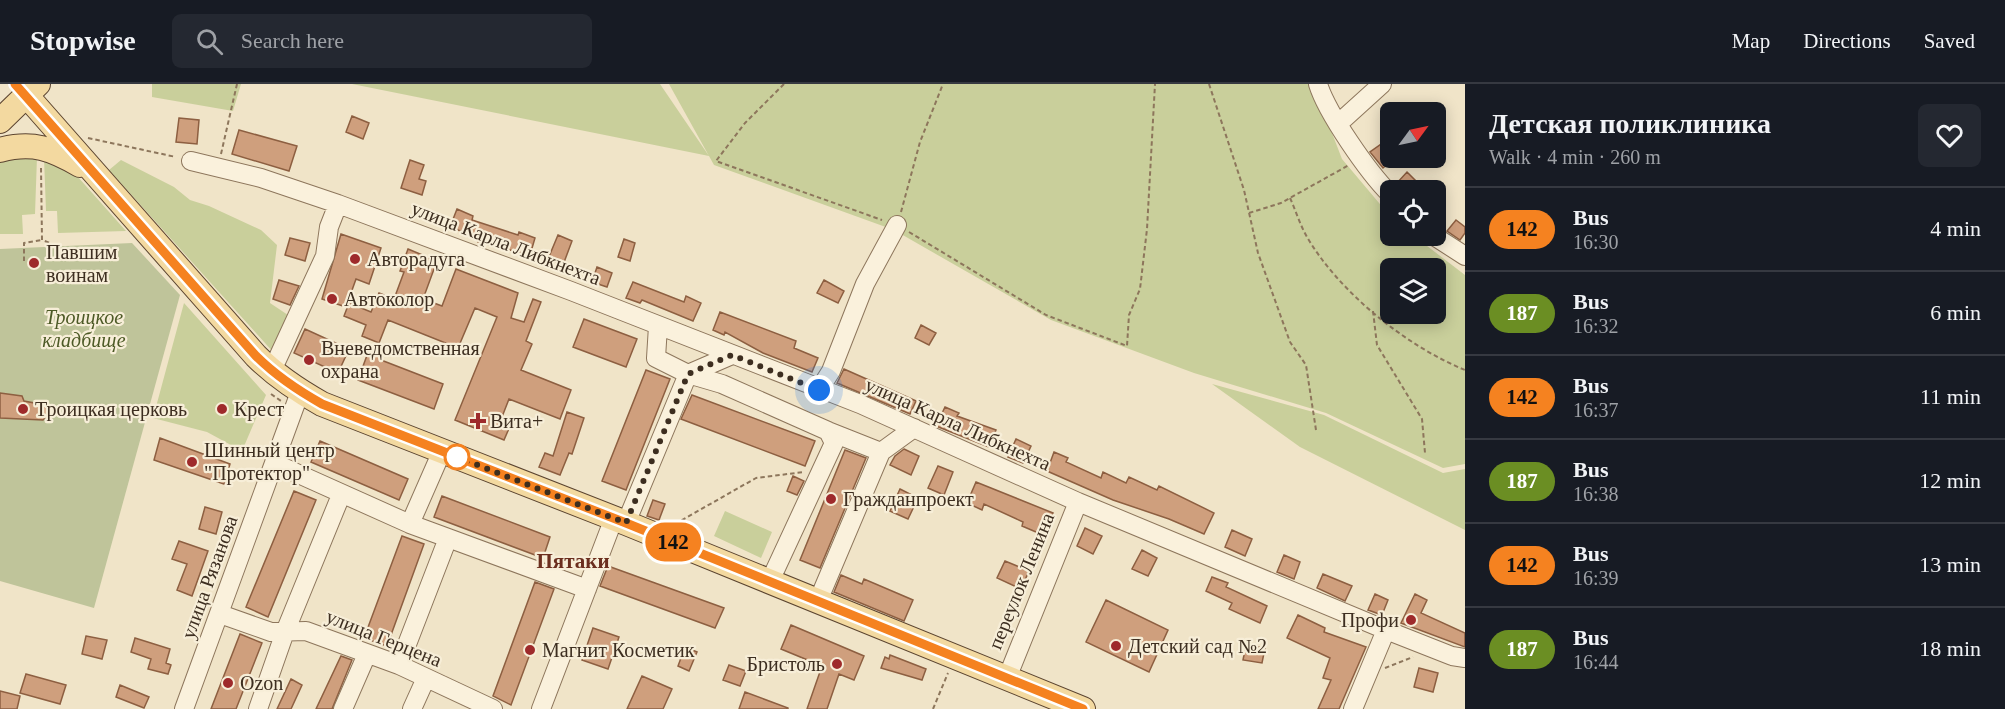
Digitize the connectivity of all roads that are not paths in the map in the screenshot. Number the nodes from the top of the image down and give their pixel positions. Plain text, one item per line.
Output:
1 (1318, 84) edge
2 (1383, 84) edge
3 (26, 88) edge
4 (0, 121) edge
5 (1339, 123) junction
6 (0, 150) edge
7 (191, 160) road end
8 (94, 174) junction
9 (1380, 184) edge
10 (338, 204) junction
11 (897, 225) road end
12 (1446, 244) edge
13 (1465, 256) edge
14 (658, 326) junction
15 (732, 355) junction
16 (688, 374) junction
17 (268, 379) junction
18 (819, 390) junction
19 (297, 400) junction
20 (914, 428) junction
21 (828, 431) junction
22 (442, 451) junction
23 (881, 452) junction
24 (274, 463) junction
25 (341, 495) junction
26 (1078, 502) junction
27 (620, 520) junction
28 (410, 524) junction
29 (448, 538) junction
30 (770, 582) junction
31 (587, 589) junction
32 (818, 601) junction
33 (220, 614) junction
34 (1386, 630) junction
35 (285, 632) junction
36 (367, 654) junction
37 (1465, 658) edge
38 (399, 665) junction
39 (426, 678) junction
40 (1007, 678) junction
41 (184, 709) edge
42 (258, 709) edge
43 (343, 709) edge
44 (412, 709) edge
45 (493, 709) edge
46 (541, 709) edge
47 (1083, 709) edge
48 (1353, 709) edge

1 - 5 street
2 - 5 street
3 - 4 main road
3 - 8 main road
5 - 9 street
6 - 8 main road
7 - 10 street, улица Карла Либкнехта
8 - 17 main road
10 - 14 street, улица Карла Либкнехта
10 - 17 street
11 - 18 street
12 - 13 street
14 - 15 street, улица Карла Либкнехта
14 - 16 street
15 - 16 street
15 - 18 street, улица Карла Либкнехта
16 - 21 street
16 - 27 street
17 - 19 main road
18 - 20 street, улица Карла Либкнехта
19 - 22 main road
19 - 24 street, улица Рязанова
20 - 23 street
20 - 26 street, улица Карла Либкнехта
21 - 23 street
21 - 30 street
22 - 27 main road
22 - 28 street
23 - 32 street
24 - 25 street
24 - 33 street, улица Рязанова
25 - 28 street
25 - 35 street
26 - 34 street, улица Карла Либкнехта
26 - 40 street, переулок Ленина
27 - 30 main road
27 - 31 street
28 - 29 street
29 - 31 street
29 - 38 street
30 - 32 main road
31 - 46 street
32 - 40 main road
33 - 35 street, улица Герцена
33 - 41 street, улица Рязанова
34 - 37 street, улица Карла Либкнехта
34 - 48 street
35 - 36 street, улица Герцена
35 - 42 street
36 - 38 street, улица Герцена
36 - 43 street
38 - 39 street, улица Герцена
39 - 44 street
39 - 45 street, улица Герцена
40 - 47 main road

